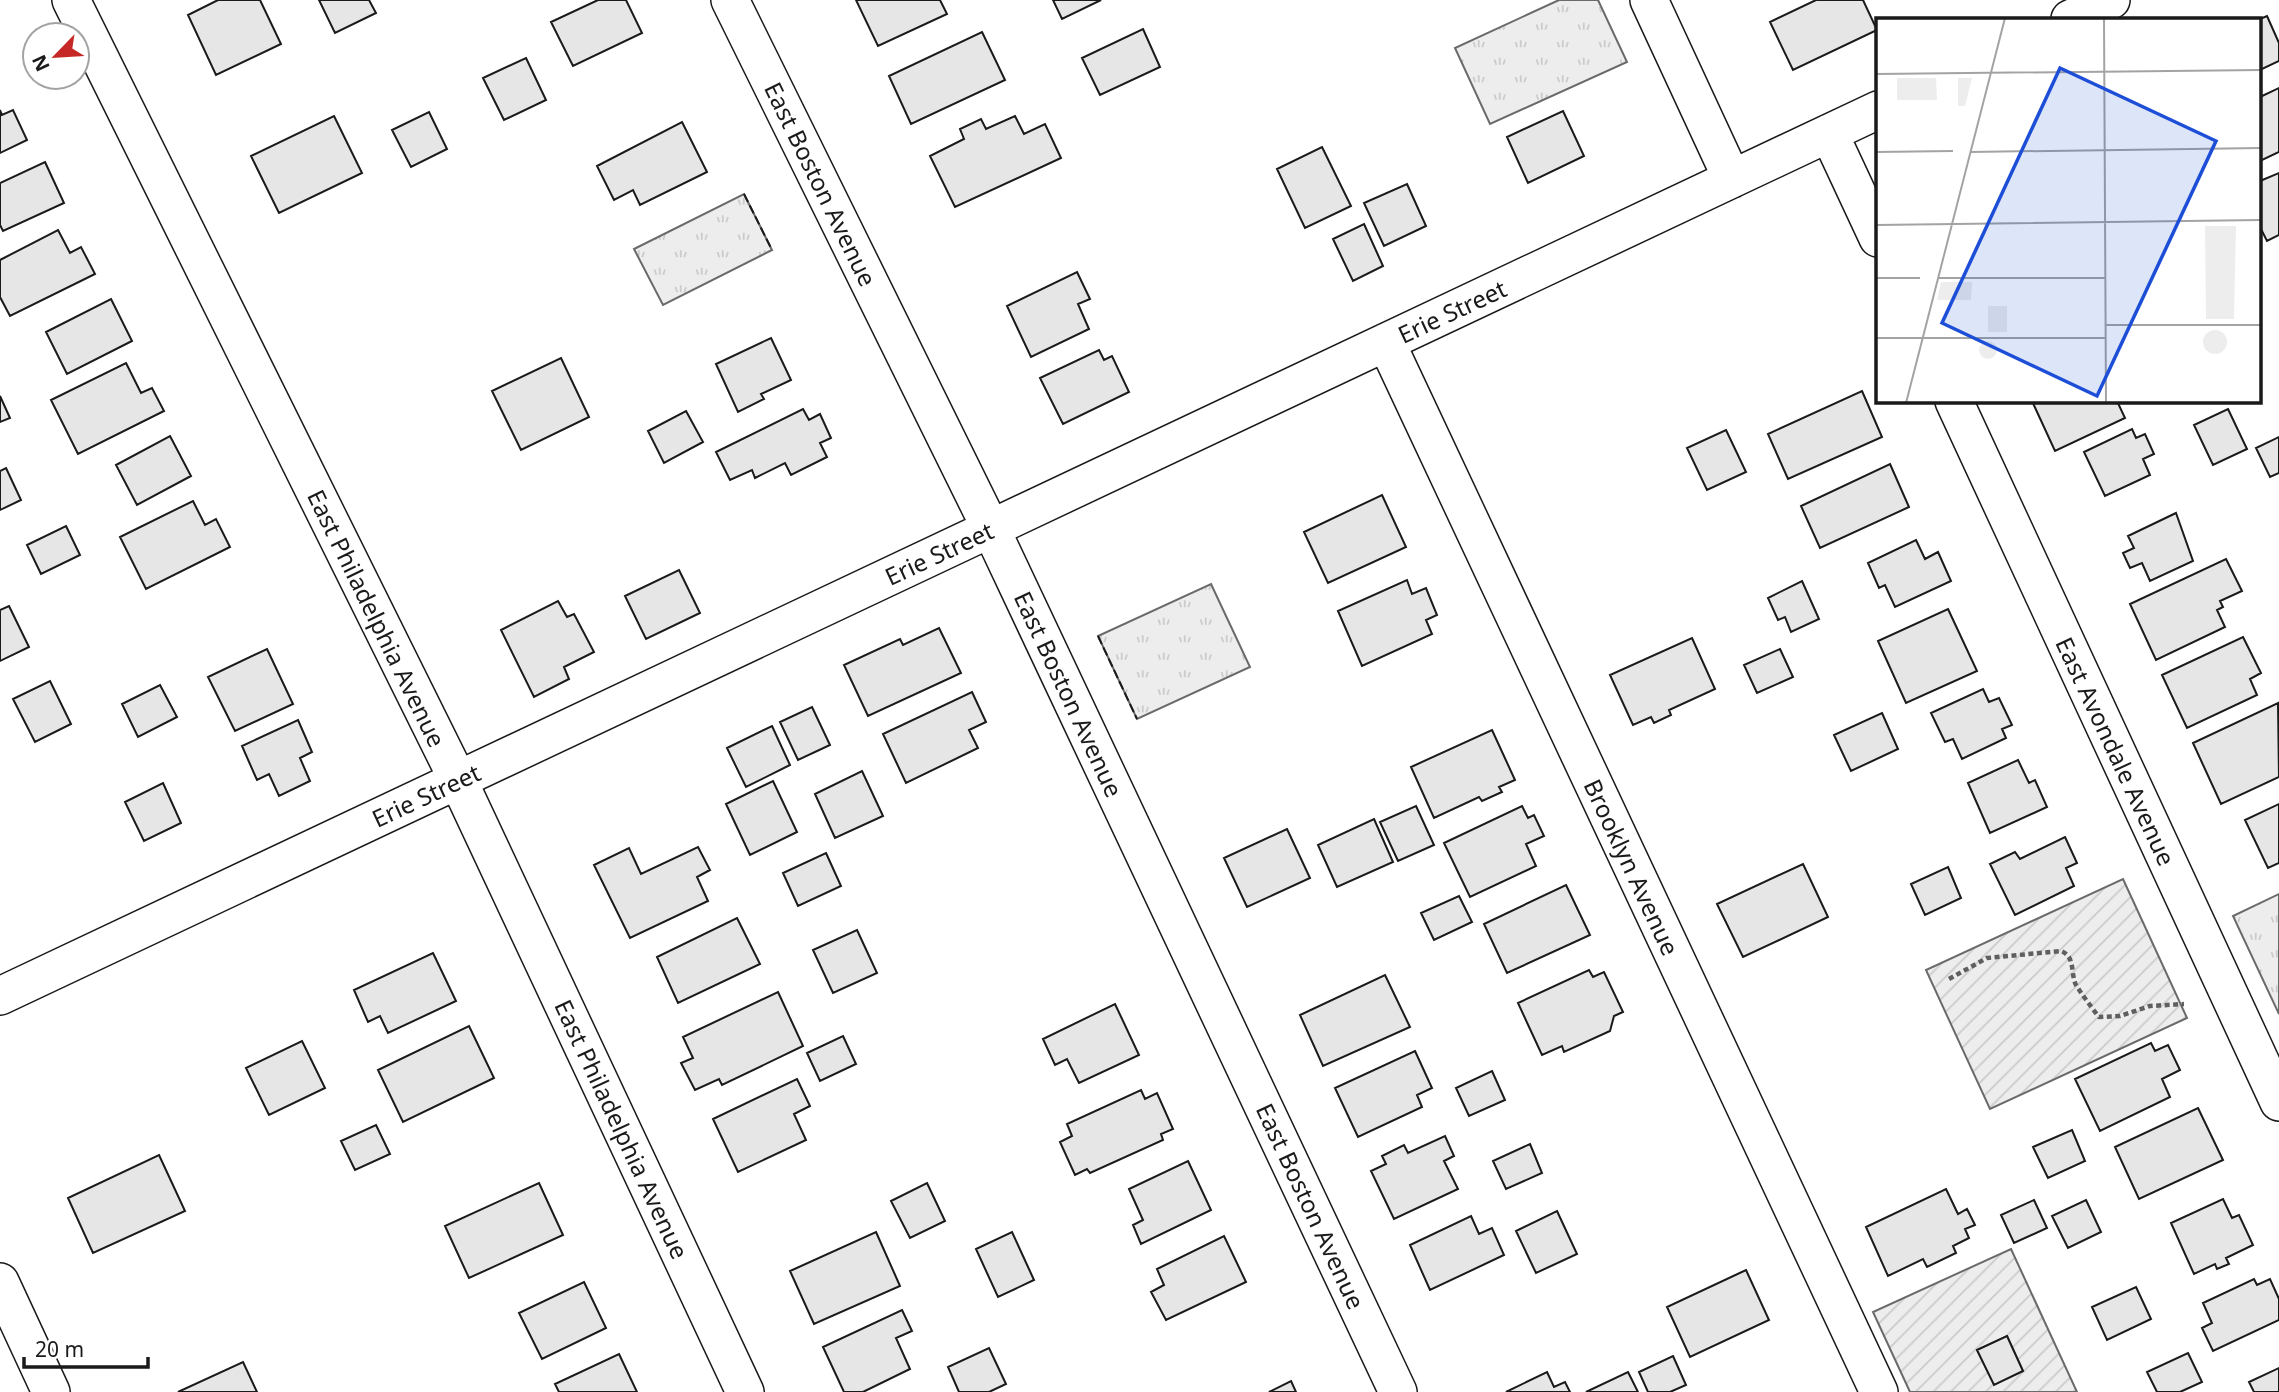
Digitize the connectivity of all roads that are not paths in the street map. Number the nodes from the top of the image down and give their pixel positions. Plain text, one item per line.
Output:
1 (71, 0) edge
2 (730, 0) edge
3 (1649, 0) edge
4 (2110, 0) edge
5 (2072, 18) edge
6 (1876, 111) edge
7 (1829, 133) junction
8 (1732, 179) junction
9 (1876, 234) edge
10 (1386, 342) junction
11 (1954, 402) edge
12 (991, 529) junction
13 (457, 780) junction
14 (0, 996) edge
15 (2279, 1102) edge
16 (0, 1282) edge
17 (51, 1392) edge
18 (745, 1392) edge
19 (1398, 1392) edge
20 (1879, 1392) edge

1 - 13 street, East Philadelphia Avenue
2 - 12 street, East Boston Avenue
3 - 8 street
4 - 5 street
6 - 7 street, Erie Street
7 - 8 street, Erie Street
7 - 9 street
8 - 10 street, Erie Street
10 - 12 street, Erie Street
10 - 20 street, Brooklyn Avenue
11 - 15 street, East Avondale Avenue
12 - 13 street, Erie Street
12 - 19 street, East Boston Avenue
13 - 14 street, Erie Street
13 - 18 street, East Philadelphia Avenue
16 - 17 street

